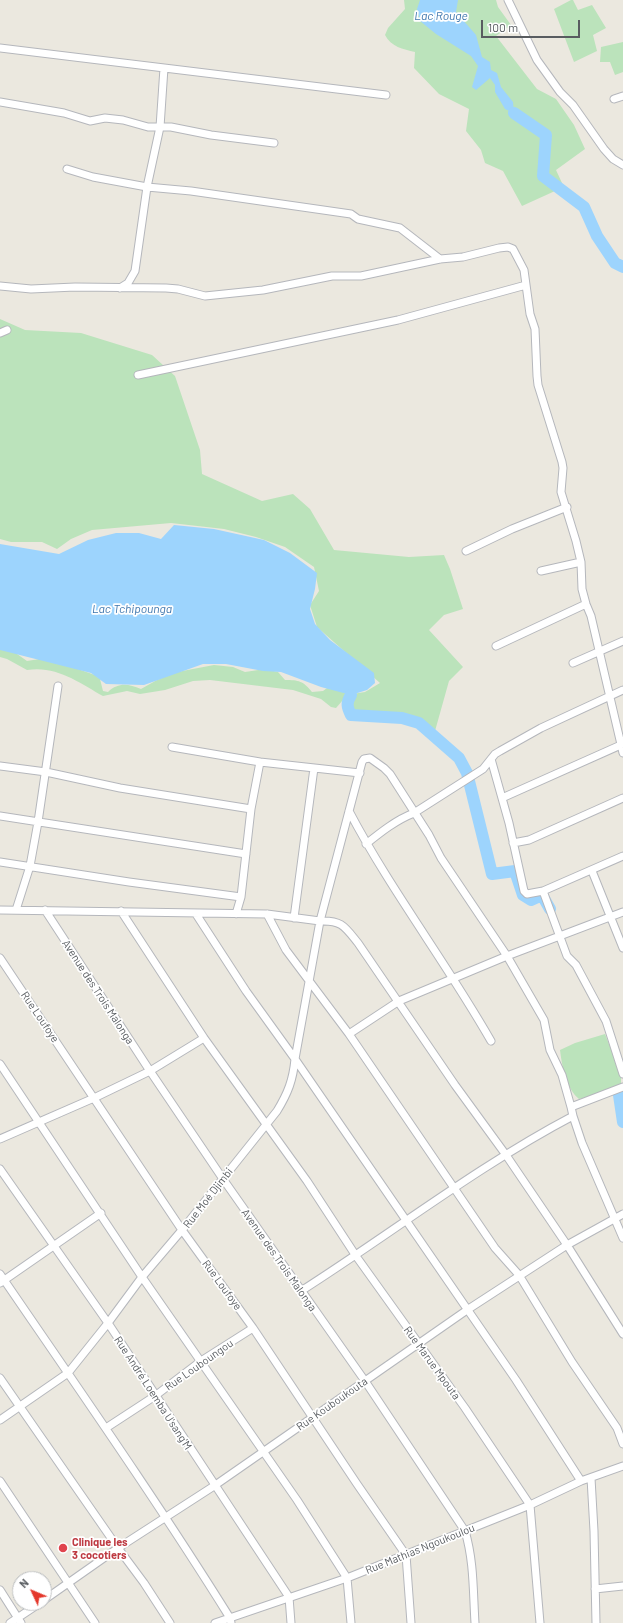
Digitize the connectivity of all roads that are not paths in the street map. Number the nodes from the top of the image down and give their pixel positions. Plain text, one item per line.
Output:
1 (508, 0) edge
2 (0, 48) edge
3 (164, 68) junction
4 (386, 95) dead end
5 (623, 96) edge
6 (614, 99) dead end
7 (0, 102) edge
8 (160, 127) junction
9 (274, 143) dead end
10 (623, 165) edge
11 (67, 169) dead end
12 (147, 187) junction
13 (440, 259) junction
14 (526, 285) junction
15 (0, 286) edge
16 (120, 288) junction
17 (138, 375) dead end
18 (567, 507) junction
19 (466, 551) dead end
20 (581, 562) junction
21 (541, 571) dead end
22 (586, 604) junction
23 (623, 641) edge
24 (496, 646) dead end
25 (600, 651) junction
26 (573, 663) dead end
27 (58, 686) dead end
28 (623, 690) edge
29 (609, 695) junction
30 (622, 744) edge
31 (172, 747) dead end
32 (623, 753) edge
33 (491, 759) junction
34 (260, 762) junction
35 (0, 766) edge
36 (314, 768) junction
37 (46, 772) junction
38 (360, 773) junction
39 (502, 798) junction
40 (623, 798) edge
41 (251, 809) junction
42 (348, 811) junction
43 (414, 813) junction
44 (0, 816) edge
45 (38, 822) junction
46 (513, 843) junction
47 (366, 844) junction
48 (246, 854) junction
49 (623, 856) edge
50 (0, 862) edge
51 (30, 866) junction
52 (592, 870) junction
53 (543, 891) junction
54 (241, 896) junction
55 (0, 910) edge
56 (16, 910) junction
57 (45, 910) junction
58 (121, 911) junction
59 (623, 912) edge
60 (196, 914) junction
61 (236, 914) junction
62 (267, 914) junction
63 (610, 916) junction
64 (294, 918) junction
65 (320, 921) junction
66 (559, 936) junction
67 (623, 948) edge
68 (507, 956) junction
69 (0, 958) edge
70 (452, 978) junction
71 (309, 981) junction
72 (399, 1001) junction
73 (349, 1034) junction
74 (204, 1038) junction
75 (491, 1041) dead end
76 (295, 1059) junction
77 (0, 1064) edge
78 (150, 1071) junction
79 (623, 1074) edge
80 (623, 1087) edge
81 (94, 1098) junction
82 (571, 1107) junction
83 (573, 1116) junction
84 (39, 1122) junction
85 (266, 1123) junction
86 (0, 1139) edge
87 (506, 1155) junction
88 (0, 1169) edge
89 (223, 1179) junction
90 (454, 1187) junction
91 (101, 1213) junction
92 (623, 1214) edge
93 (615, 1217) junction
94 (406, 1222) junction
95 (182, 1230) junction
96 (623, 1238) edge
97 (567, 1244) junction
98 (54, 1247) junction
99 (356, 1256) junction
100 (519, 1275) junction
101 (142, 1277) junction
102 (1, 1279) edge
103 (301, 1291) junction
104 (467, 1310) junction
105 (108, 1323) junction
106 (620, 1323) edge
107 (253, 1328) junction
108 (623, 1334) edge
109 (418, 1345) junction
110 (201, 1361) junction
111 (68, 1373) junction
112 (0, 1378) edge
113 (365, 1381) junction
114 (155, 1396) junction
115 (20, 1406) junction
116 (313, 1417) junction
117 (0, 1420) edge
118 (106, 1428) junction
119 (623, 1444) edge
120 (263, 1452) junction
121 (623, 1466) edge
122 (591, 1478) junction
123 (0, 1481) edge
124 (581, 1481) junction
125 (214, 1486) junction
126 (530, 1505) junction
127 (165, 1517) junction
128 (465, 1530) junction
129 (118, 1548) junction
130 (406, 1555) junction
131 (347, 1578) junction
132 (68, 1583) junction
133 (623, 1586) edge
134 (595, 1588) junction
135 (0, 1590) edge
136 (52, 1594) edge
137 (289, 1597) junction
138 (31, 1611) edge
139 (230, 1620) edge
140 (19, 1621) edge
141 (10, 1623) edge
142 (95, 1623) edge
143 (170, 1623) edge
144 (215, 1623) edge
145 (291, 1623) edge
146 (351, 1623) edge
147 (411, 1623) edge
148 (475, 1623) edge
149 (540, 1623) edge
150 (596, 1623) edge

1 - 10 street
2 - 3 street
3 - 4 street
3 - 8 street
5 - 6 street
7 - 8 street
8 - 9 street
8 - 12 street
11 - 12 street
12 - 13 street
12 - 16 street
13 - 14 street
13 - 16 street
14 - 17 street
14 - 18 street
15 - 16 street
18 - 19 street
18 - 20 street
20 - 21 street
20 - 22 street
22 - 24 street
22 - 25 street
23 - 25 street
25 - 26 street
25 - 29 street
27 - 37 street
28 - 29 street
29 - 30 street
29 - 33 street
30 - 32 street
30 - 39 street
31 - 34 street
33 - 39 street
33 - 43 street
34 - 36 street
34 - 41 street
35 - 37 street
36 - 38 street
36 - 64 street
37 - 41 street
37 - 45 street
38 - 42 street, Rue Moé Djimbi
38 - 43 street, Rue Moé Djimbi
39 - 46 street
40 - 46 street
41 - 48 street
42 - 47 street
42 - 65 street, Rue Moé Djimbi
43 - 47 street
43 - 68 street
44 - 45 street
45 - 48 street
45 - 51 street
46 - 53 street
47 - 70 street
48 - 54 street
49 - 52 street
50 - 51 street
51 - 54 street
51 - 56 street
52 - 53 street
52 - 63 street
53 - 66 street
54 - 61 street
55 - 56 street
56 - 57 street
57 - 58 street
57 - 78 street, Avenue des Trois Malonga
58 - 60 street
58 - 74 street, Rue Marue Mpouta
59 - 63 street
60 - 61 street
60 - 76 street
61 - 62 street
62 - 64 street
62 - 71 street
63 - 66 street
63 - 67 street
64 - 65 street
65 - 71 street, Rue Moé Djimbi
65 - 72 street
66 - 68 street
66 - 79 street
68 - 70 street
68 - 82 street
69 - 81 street, Rue Loufoye
70 - 72 street
70 - 75 street
71 - 73 street
71 - 76 street, Rue Moé Djimbi
72 - 73 street
72 - 87 street
73 - 90 street
74 - 78 street
74 - 85 street, Rue Marue Mpouta
76 - 85 street, Rue Moé Djimbi
76 - 94 street
77 - 84 street
78 - 81 street
78 - 89 street, Avenue des Trois Malonga
80 - 82 street
81 - 84 street
81 - 95 street, Rue Loufoye
82 - 83 street
83 - 87 street
83 - 93 street
84 - 86 street
84 - 91 street
85 - 89 street, Rue Moé Djimbi
85 - 99 street, Rue Marue Mpouta
87 - 90 street
87 - 97 street
88 - 98 street, Rue André Loemba U'sang'M
89 - 95 street, Rue Moé Djimbi
89 - 103 street, Avenue des Trois Malonga
90 - 94 street
90 - 100 street
91 - 98 street
91 - 101 street
92 - 93 street, Rue Kouboukouta
93 - 96 street
93 - 97 street, Rue Kouboukouta
94 - 99 street
94 - 104 street
95 - 101 street, Rue Moé Djimbi
95 - 107 street, Rue Loufoye
97 - 100 street, Rue Kouboukouta
97 - 106 street
98 - 102 street
98 - 105 street, Rue André Loemba U'sang'M
99 - 103 street
99 - 109 street, Rue Marue Mpouta
100 - 104 street, Rue Kouboukouta
100 - 119 street
101 - 105 street, Rue Moé Djimbi
101 - 110 street
102 - 111 street
103 - 113 street, Avenue des Trois Malonga
104 - 109 street, Rue Kouboukouta
104 - 124 street
105 - 111 street, Rue Moé Djimbi
105 - 114 street, Rue André Loemba U'sang'M
106 - 108 street
107 - 110 street, Rue Louboungou
107 - 116 street, Rue Loufoye
109 - 113 street, Rue Kouboukouta
109 - 126 street, Rue Marue Mpouta
110 - 114 street, Rue Louboungou
110 - 120 street
111 - 115 street, Rue Moé Djimbi
111 - 118 street
112 - 115 street
113 - 116 street, Rue Kouboukouta
113 - 128 street, Avenue des Trois Malonga
114 - 118 street, Rue Louboungou
114 - 125 street, Rue André Loemba U'sang'M
115 - 117 street, Rue Moé Djimbi
115 - 129 street
116 - 120 street, Rue Kouboukouta
116 - 130 street, Rue Loufoye
118 - 127 street
120 - 125 street, Rue Kouboukouta
120 - 131 street
121 - 122 street, Rue Mathias Ngoukoulou
122 - 124 street, Rue Mathias Ngoukoulou
122 - 134 street
123 - 132 street
124 - 126 street, Rue Mathias Ngoukoulou
125 - 127 street, Rue Kouboukouta
125 - 137 street, Rue André Loemba U'sang'M
126 - 128 street, Rue Mathias Ngoukoulou
126 - 149 street, Rue Marue Mpouta
127 - 129 street, Rue Kouboukouta
127 - 139 street
128 - 130 street, Rue Mathias Ngoukoulou
128 - 148 street, Avenue des Trois Malonga
129 - 132 street, Rue Kouboukouta
129 - 143 street
130 - 131 street, Rue Mathias Ngoukoulou
130 - 147 street
131 - 137 street, Rue Mathias Ngoukoulou
131 - 146 street
132 - 136 street, Rue Kouboukouta
132 - 142 street
133 - 134 street
134 - 150 street
135 - 140 street
137 - 139 street, Rue Mathias Ngoukoulou
137 - 145 street, Rue André Loemba U'sang'M
138 - 140 street
139 - 144 street, Rue Mathias Ngoukoulou
140 - 141 street

